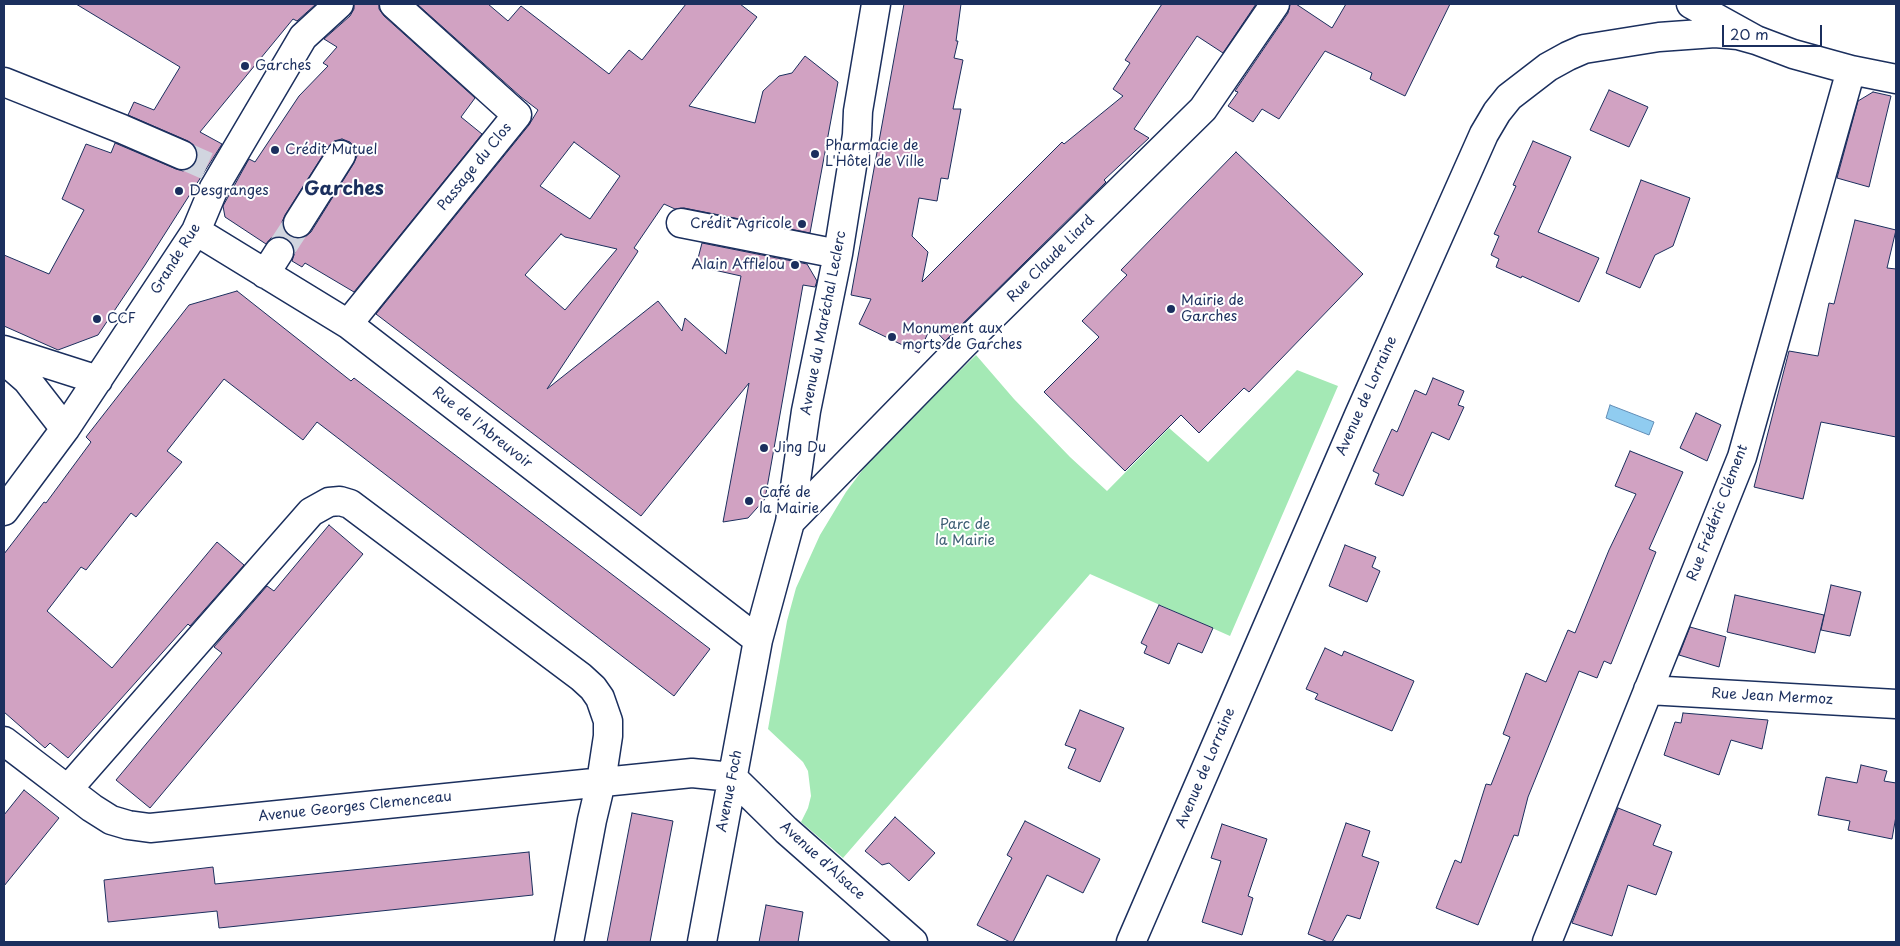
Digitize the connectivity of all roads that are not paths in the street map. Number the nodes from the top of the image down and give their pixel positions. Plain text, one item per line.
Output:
1 (339, 4) edge
2 (394, 4) edge
3 (876, 4) edge
4 (1275, 4) edge
5 (1691, 4) edge
6 (1756, 40) junction
7 (1851, 70) junction
8 (1896, 79) edge
9 (4, 82) edge
10 (182, 155) tunnel mouth
11 (341, 155) dead end
12 (298, 223) tunnel mouth
13 (681, 223) dead end
14 (196, 231) junction
15 (838, 254) junction
16 (348, 324) junction
17 (4, 350) edge
18 (4, 360) edge
19 (98, 380) junction
20 (65, 429) junction
21 (4, 511) edge
22 (790, 522) junction
23 (758, 640) junction
24 (1648, 690) junction
25 (1896, 704) edge
26 (4, 741) edge
27 (732, 777) junction
28 (601, 782) junction
29 (68, 789) junction
30 (569, 942) edge
31 (702, 942) edge
32 (913, 942) edge
33 (1130, 942) edge
34 (1547, 942) edge

1 - 14 street, Grande Rue
2 - 16 street, Passage du Clos
3 - 15 street, Avenue du Maréchal Leclerc
4 - 22 street, Rue Claude Liard
5 - 6 street
6 - 7 street
6 - 33 street, Avenue de Lorraine
7 - 8 street
7 - 24 street, Rue Frédéric Clément
9 - 10 street
11 - 12 street
13 - 15 street
14 - 16 street, Rue de l'Abreuvoir
14 - 19 street, Grande Rue
15 - 22 street, Avenue du Maréchal Leclerc
16 - 23 street, Rue de l'Abreuvoir
17 - 19 street
18 - 20 street
19 - 20 street, Grande Rue
20 - 21 street, Grande Rue
22 - 23 street, Avenue du Maréchal Leclerc
23 - 27 street, Avenue Foch
24 - 25 street, Rue Jean Mermoz
24 - 34 street, Rue Frédéric Clément
26 - 29 street, Avenue Georges Clemenceau
27 - 28 street, Avenue Georges Clemenceau
27 - 31 street, Avenue Foch
27 - 32 street, Avenue d'Alsace
28 - 29 street, Avenue Georges Clemenceau
28 - 29 street
28 - 30 street

